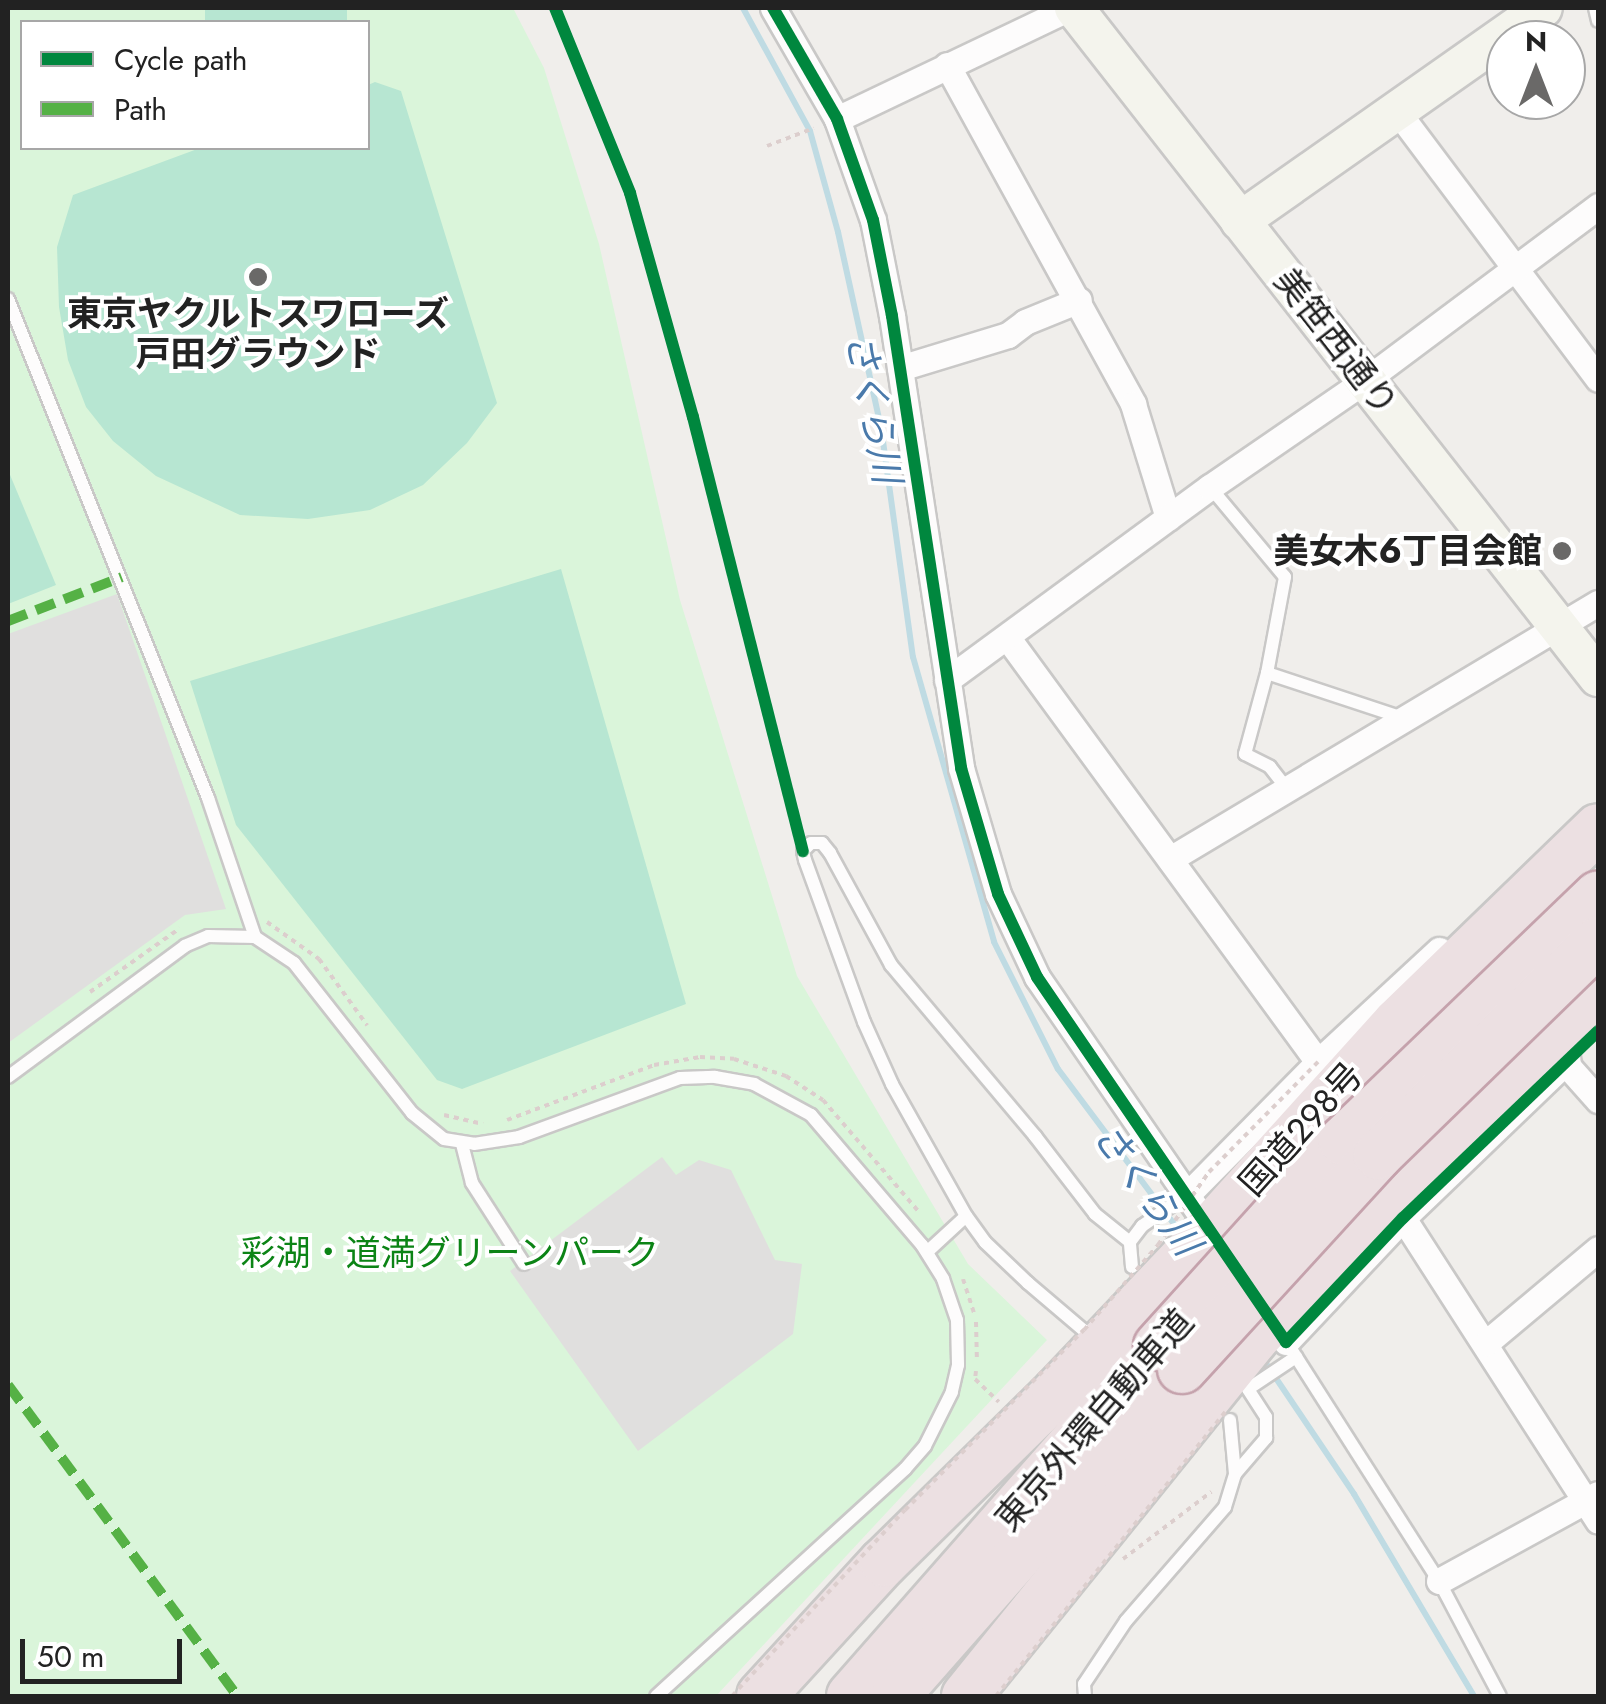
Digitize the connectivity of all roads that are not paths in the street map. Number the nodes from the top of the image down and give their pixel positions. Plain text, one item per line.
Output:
1 (773, 8) edge
2 (1072, 8) edge
3 (1543, 8) edge
4 (1595, 8) edge
5 (1598, 21) edge
6 (946, 65) junction
7 (1397, 110) junction
8 (830, 122) junction
9 (1598, 206) edge
10 (1240, 221) junction
11 (1516, 268) junction
12 (8, 299) edge
13 (1079, 300) junction
14 (900, 368) junction
15 (1367, 379) junction
16 (1598, 379) edge
17 (1210, 487) junction
18 (1168, 518) junction
19 (1598, 603) edge
20 (1559, 628) junction
21 (1006, 636) junction
22 (1267, 674) junction
23 (1598, 677) edge
24 (947, 680) junction
25 (1409, 720) junction
26 (1288, 790) junction
27 (1598, 828) edge
28 (1598, 857) edge
29 (1170, 859) junction
30 (1536, 884) junction
31 (1598, 896) edge
32 (255, 937) junction
33 (1598, 941) edge
34 (1598, 973) edge
35 (1598, 1000) edge
36 (1598, 1031) edge
37 (1318, 1062) junction
38 (1565, 1063) junction
39 (8, 1077) edge
40 (1598, 1100) edge
41 (1344, 1141) junction
42 (462, 1144) junction
43 (966, 1216) junction
44 (1403, 1218) junction
45 (1316, 1221) junction
46 (1194, 1223) junction
47 (1130, 1242) junction
48 (1598, 1249) edge
49 (927, 1252) junction
50 (524, 1264) dead end
51 (1132, 1267) dead end
52 (1092, 1338) junction
53 (1486, 1343) junction
54 (1268, 1349) junction
55 (1056, 1394) junction
56 (1229, 1414) road end
57 (1235, 1474) junction
58 (1595, 1505) edge
59 (1439, 1581) junction
60 (976, 1693) edge
61 (656, 1696) edge
62 (761, 1696) edge
63 (800, 1696) edge
64 (851, 1696) edge
65 (895, 1696) edge
66 (1086, 1696) edge
67 (1500, 1696) edge

1 - 8 street
2 - 6 street
2 - 10 street, 美笹西通り
3 - 7 street
4 - 5 lane
6 - 8 street
6 - 13 street
7 - 10 street
7 - 11 street
8 - 14 street
9 - 11 street
10 - 15 street, 美笹西通り
11 - 15 street
11 - 16 street
12 - 32 lane
13 - 14 street
13 - 18 street
14 - 24 street
15 - 17 street
15 - 20 street, 美笹西通り
17 - 18 street
17 - 22 lane
18 - 21 street
19 - 20 street
20 - 23 street, 美笹西通り
20 - 25 street
21 - 24 street
21 - 29 street
22 - 25 lane
22 - 26 lane
24 - 46 street
25 - 26 street
26 - 29 street
27 - 30 highway, 国道298号
28 - 41 highway, bridge
29 - 37 street
30 - 37 street
30 - 46 highway, 国道298号
31 - 41 highway, 東京外環自動車道, bridge
32 - 39 lane
32 - 42 lane
33 - 45 highway, 東京外環自動車道, bridge
34 - 45 highway, bridge
35 - 54 highway
36 - 38 street
37 - 46 street
38 - 40 street
38 - 44 street
41 - 64 highway, 東京外環自動車道, bridge
42 - 49 lane
42 - 50 lane
43 - 47 lane
43 - 49 lane
43 - 52 lane
44 - 53 street
44 - 54 street
45 - 65 highway, 東京外環自動車道, bridge
46 - 47 lane
46 - 52 highway, 国道298号
46 - 54 street
47 - 51 lane
48 - 53 street
49 - 61 lane
52 - 55 highway, 国道298号
53 - 58 street
54 - 57 lane
54 - 59 lane
54 - 60 highway
55 - 62 highway, 国道298号
55 - 63 highway
56 - 57 lane
57 - 66 lane
58 - 59 street
59 - 67 lane

